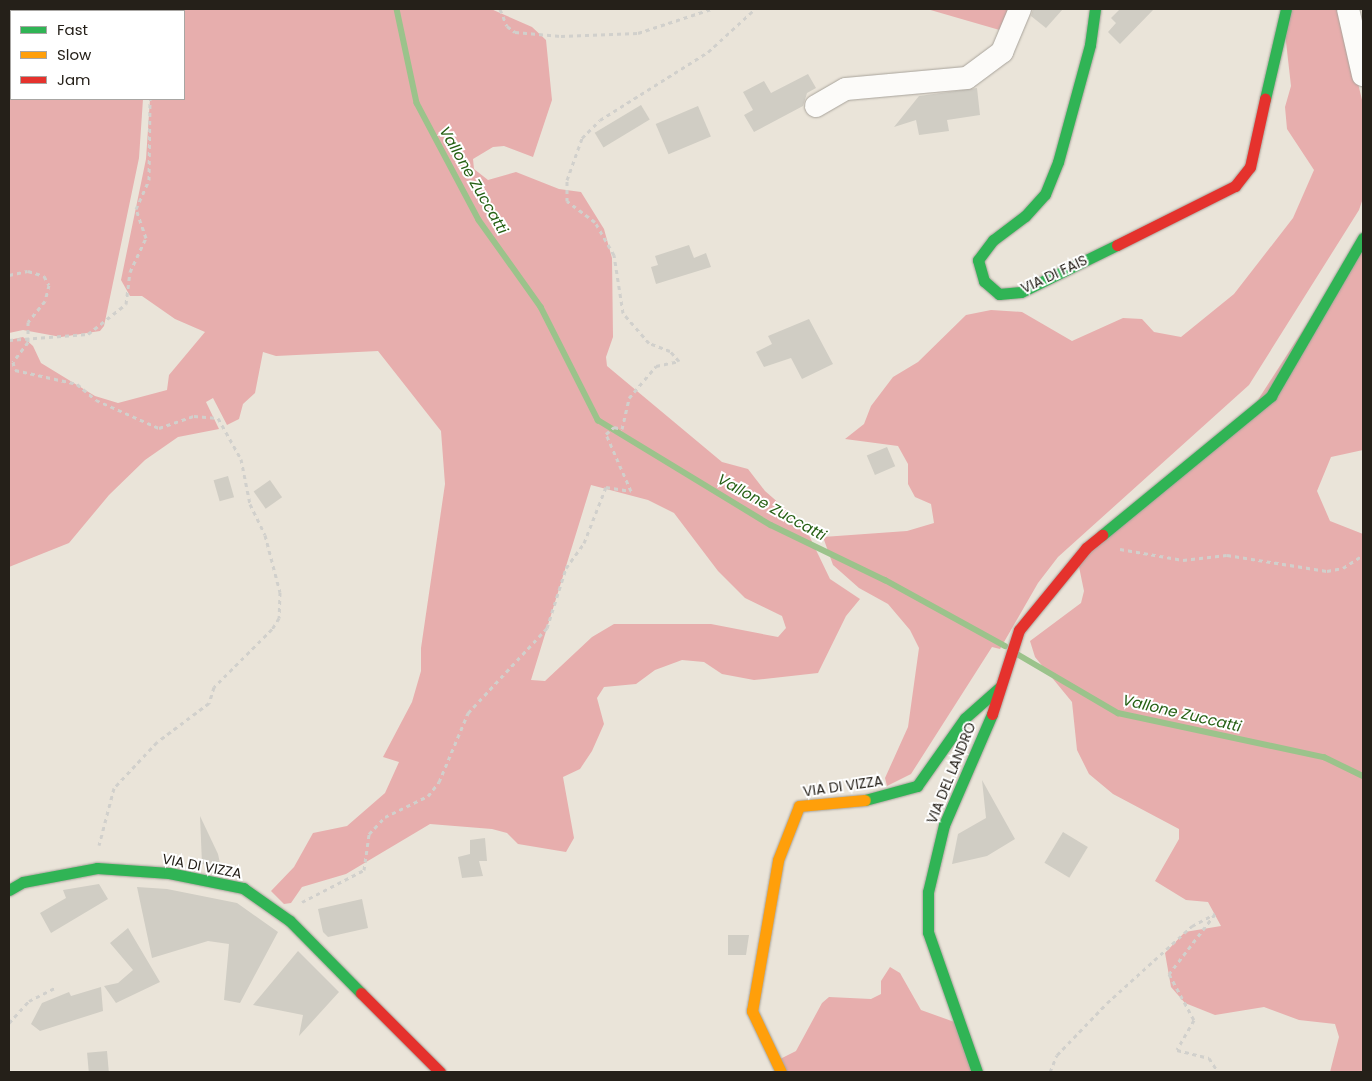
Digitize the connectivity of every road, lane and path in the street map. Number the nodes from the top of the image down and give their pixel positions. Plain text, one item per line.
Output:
1 (500, 9) edge
2 (711, 9) edge
3 (755, 9) edge
4 (1020, 9) edge
5 (1094, 9) edge
6 (1286, 9) edge
7 (1348, 9) edge
8 (1363, 75) edge
9 (150, 100) edge
10 (816, 106) dead end
11 (1363, 238) edge
12 (9, 276) edge
13 (28, 336) junction
14 (9, 340) edge
15 (1090, 545) junction
16 (1363, 555) edge
17 (1000, 687) junction
18 (105, 869) junction
19 (9, 890) edge
20 (288, 920) junction
21 (54, 988) dead end
22 (9, 1023) edge
23 (440, 1072) edge
24 (781, 1072) edge
25 (977, 1072) edge
26 (1050, 1072) edge
27 (1218, 1072) edge

1 - 2 path
3 - 20 path
4 - 10 street
5 - 6 street, VIA DI FAIS
7 - 8 street
9 - 13 path
11 - 15 street
12 - 13 path
13 - 14 path
13 - 18 path
15 - 16 path
15 - 17 street, VIA DEL LANDRO
17 - 24 street, VIA DI VIZZA
17 - 25 street, VIA DEL LANDRO
18 - 19 street, VIA DI VIZZA
18 - 20 street, VIA DI VIZZA
20 - 23 street, VIA DI VIZZA
21 - 22 path
26 - 27 path

